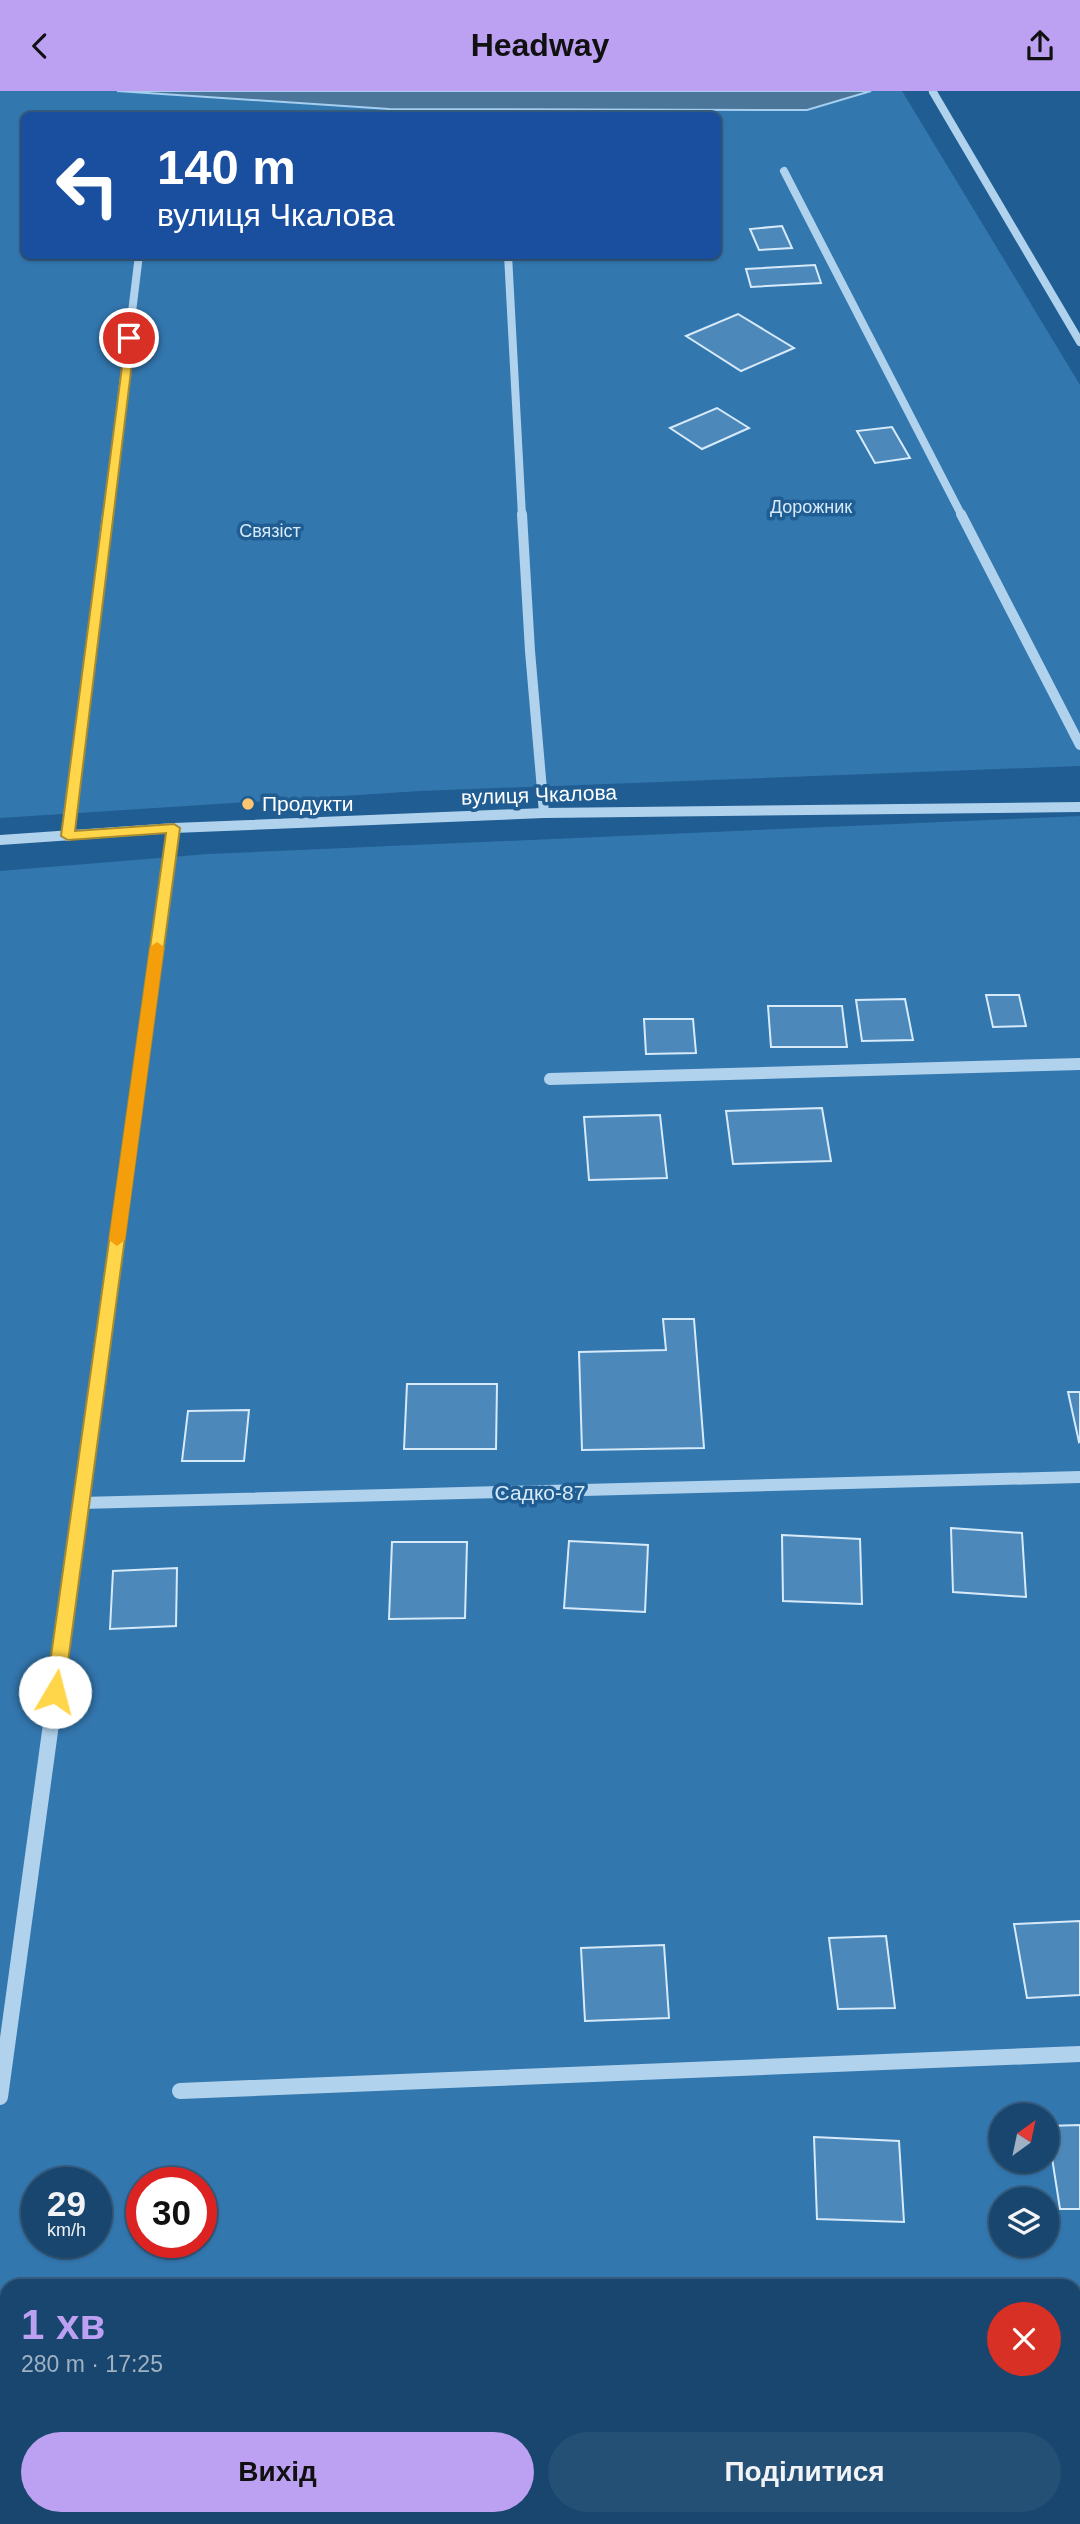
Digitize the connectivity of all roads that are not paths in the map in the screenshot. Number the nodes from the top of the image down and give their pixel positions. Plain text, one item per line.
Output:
1 (933, 92) edge
2 (784, 171) dead end
3 (139, 259) edge
4 (508, 259) edge
5 (1080, 342) edge
6 (1080, 745) edge
7 (1080, 807) edge
8 (544, 813) junction
9 (174, 828) junction
10 (68, 836) junction
11 (0, 840) edge
12 (1080, 1065) edge
13 (550, 1079) dead end
14 (1080, 1477) edge
15 (81, 1503) junction
16 (1080, 2054) edge
17 (180, 2091) dead end
18 (0, 2097) edge

1 - 5 street
2 - 6 street
3 - 10 street
4 - 8 street
7 - 8 street, вулиця Чкалова
8 - 9 street, вулиця Чкалова
9 - 10 street, вулиця Чкалова
9 - 15 street
10 - 11 street, вулиця Чкалова
12 - 13 street
14 - 15 street
15 - 18 street
16 - 17 street

